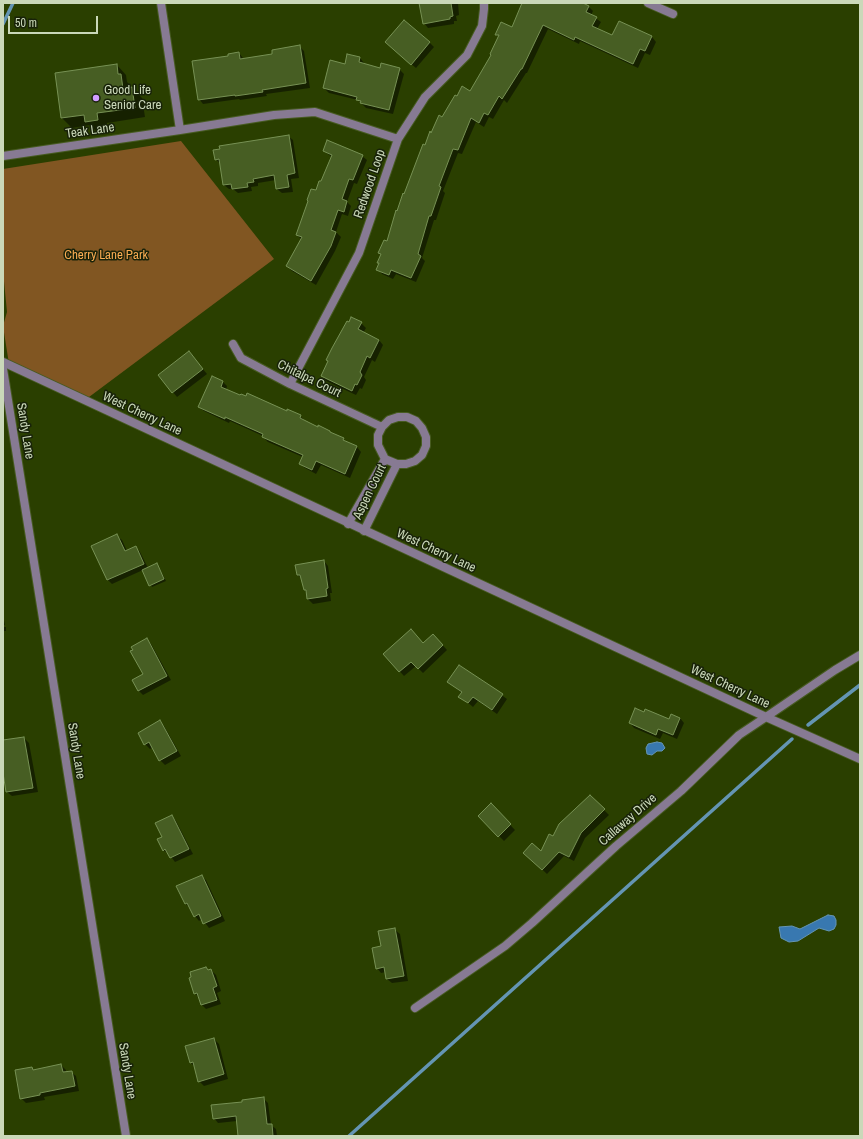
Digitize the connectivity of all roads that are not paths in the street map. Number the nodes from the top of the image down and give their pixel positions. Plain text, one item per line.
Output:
1 (161, 3) edge
2 (484, 3) edge
3 (648, 3) edge
4 (673, 14) dead end
5 (180, 130) junction
6 (398, 139) junction
7 (3, 156) edge
8 (233, 344) dead end
9 (3, 362) edge
10 (3, 369) edge
11 (290, 384) junction
12 (382, 427) junction
13 (385, 459) junction
14 (397, 464) junction
15 (348, 524) junction
16 (364, 531) junction
17 (860, 655) edge
18 (766, 717) junction
19 (860, 759) edge
20 (415, 1008) dead end
21 (126, 1136) edge

1 - 5 street
2 - 6 street, Redwood Loop
3 - 4 street
5 - 6 street, Teak Lane
5 - 7 street, Teak Lane
6 - 11 street, Redwood Loop
8 - 11 street, Chitalpa Court
9 - 15 street, West Cherry Lane
10 - 21 street, Sandy Lane
11 - 12 street, Chitalpa Court
12 - 13 street, Aspen Court
12 - 14 street, Aspen Court
13 - 14 street, Aspen Court
13 - 15 street, Aspen Court
14 - 16 street, Aspen Court
15 - 16 street, West Cherry Lane
16 - 18 street, West Cherry Lane
17 - 18 street, Callaway Drive
18 - 19 street, West Cherry Lane
18 - 20 street, Callaway Drive

